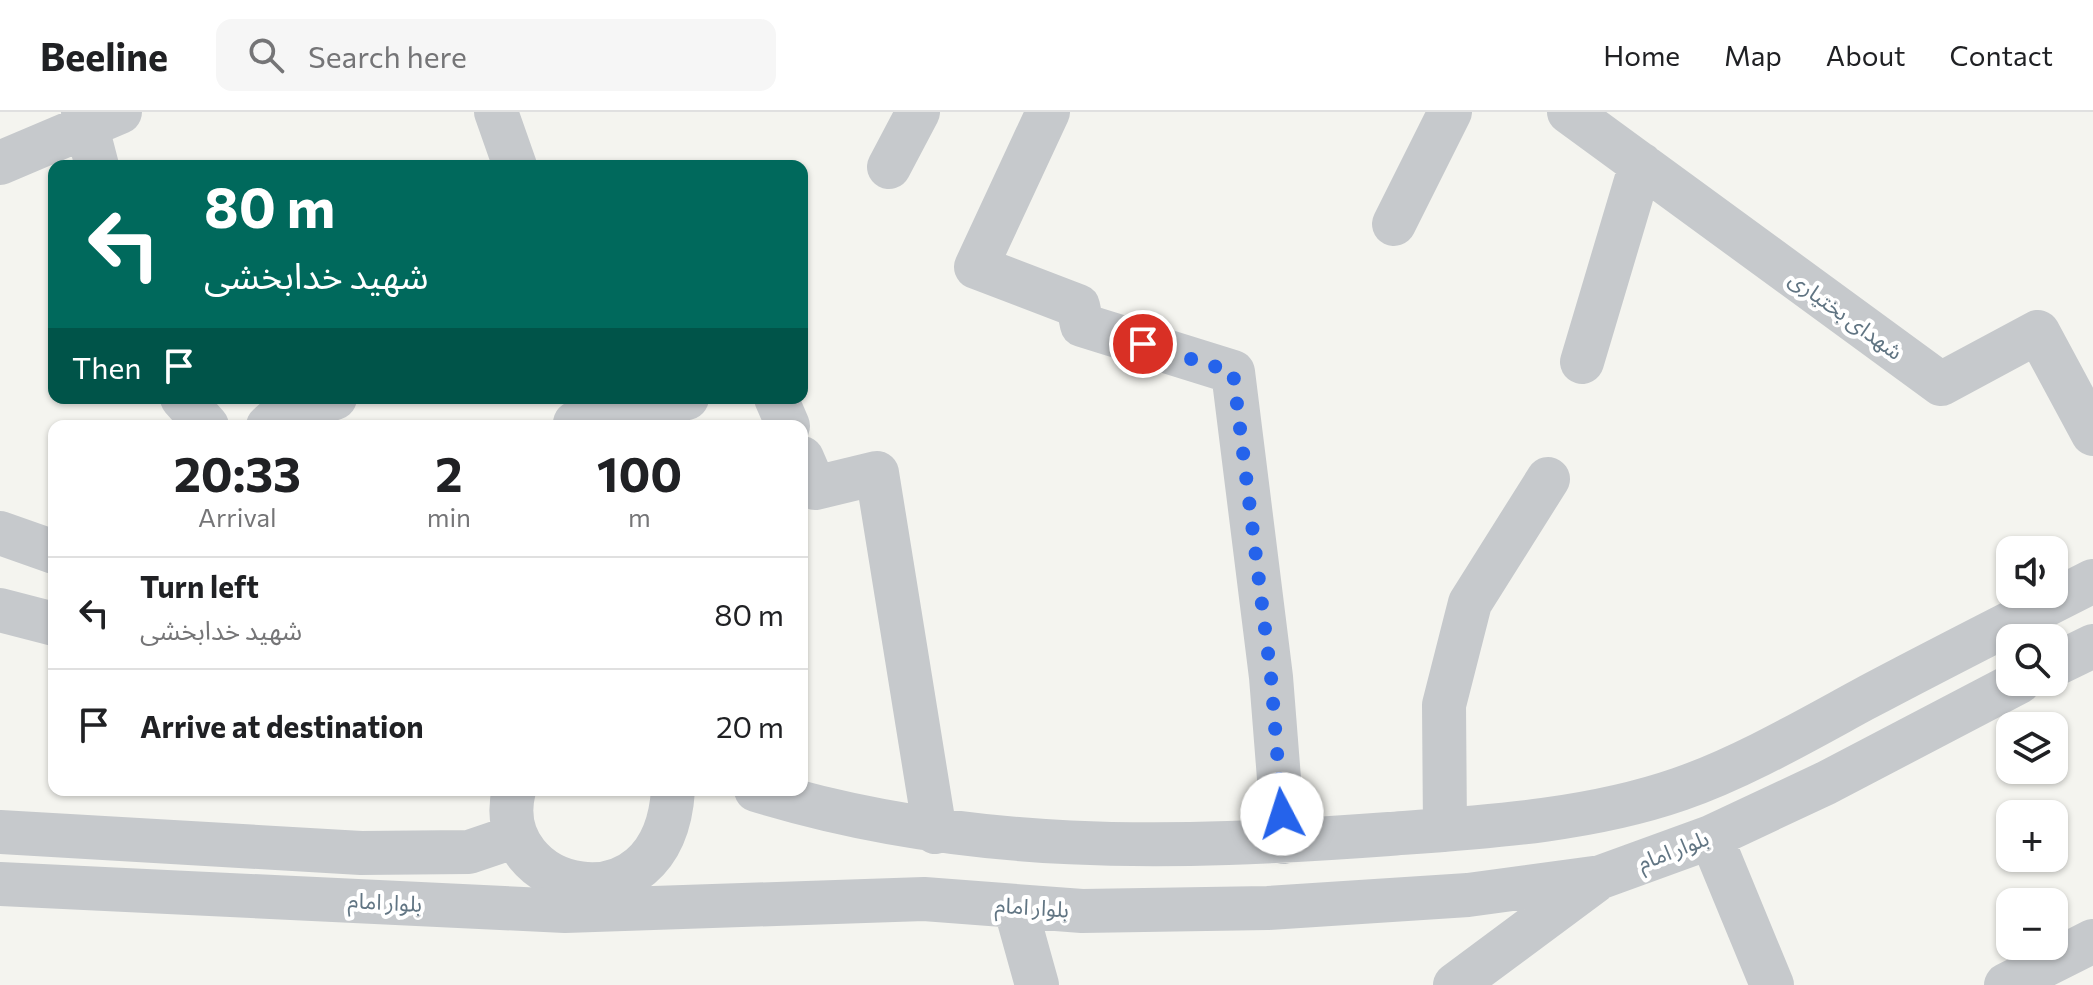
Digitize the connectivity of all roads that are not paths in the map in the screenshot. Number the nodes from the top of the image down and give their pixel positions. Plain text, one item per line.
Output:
1 (496, 112) edge
2 (918, 112) edge
3 (1048, 112) edge
4 (1450, 112) edge
5 (1569, 112) edge
6 (96, 129) edge
7 (513, 160) edge
8 (0, 163) edge
9 (1641, 164) junction
10 (889, 167) dead end
11 (1394, 224) dead end
12 (1582, 362) dead end
13 (187, 404) edge
14 (317, 404) edge
15 (649, 404) edge
16 (574, 416) edge
17 (202, 420) edge
18 (275, 420) edge
19 (2093, 434) edge
20 (808, 472) edge
21 (1548, 479) dead end
22 (0, 533) edge
23 (48, 550) edge
24 (2093, 581) edge
25 (0, 610) edge
26 (48, 622) edge
27 (2093, 646) edge
28 (2068, 658) edge
29 (1996, 694) edge
30 (512, 796) edge
31 (672, 796) edge
32 (776, 796) edge
33 (1445, 830) junction
34 (0, 832) edge
35 (935, 832) junction
36 (516, 836) junction
37 (1711, 837) junction
38 (1284, 842) junction
39 (1601, 877) junction
40 (0, 884) edge
41 (581, 884) junction
42 (726, 906) junction
43 (1015, 906) junction
44 (506, 908) junction
45 (2093, 941) edge
46 (1037, 985) edge
47 (1455, 985) edge
48 (1772, 985) edge
49 (2006, 985) edge

1 - 7 street
2 - 10 street
3 - 38 street
4 - 11 street
5 - 9 street, شهدای بختیاری
6 - 8 street
9 - 12 street
9 - 19 street, شهدای بختیاری
13 - 17 street
14 - 18 street
15 - 16 street
20 - 35 street
21 - 33 street
22 - 23 street
24 - 33 street
25 - 26 street
27 - 28 street
29 - 37 street, بلوار امام
30 - 36 street
31 - 41 street
32 - 35 street
33 - 38 street
34 - 36 street
35 - 38 street
36 - 41 street
37 - 39 street, بلوار امام
37 - 48 street
39 - 43 street, بلوار امام
39 - 47 street
40 - 44 street, بلوار امام
41 - 42 street
41 - 44 street
42 - 43 street, بلوار امام
42 - 44 street, بلوار امام
43 - 46 street
45 - 49 street

